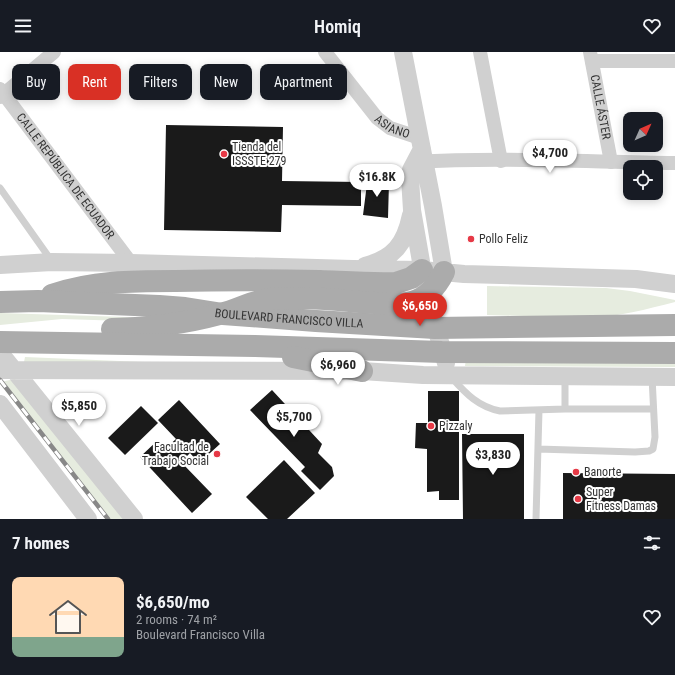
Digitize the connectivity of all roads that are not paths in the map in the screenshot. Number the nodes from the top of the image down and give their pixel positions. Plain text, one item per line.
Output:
1 (54, 52) edge
2 (325, 52) edge
3 (403, 52) edge
4 (480, 52) edge
5 (591, 56) edge
6 (675, 61) edge
7 (1, 93) edge
8 (420, 153) junction
9 (501, 160) junction
10 (611, 162) junction
11 (675, 163) edge
12 (0, 188) edge
13 (412, 210) junction
14 (52, 262) junction
15 (131, 263) junction
16 (0, 265) edge
17 (353, 269) junction
18 (422, 270) junction
19 (444, 272) junction
20 (675, 275) edge
21 (636, 279) junction
22 (675, 284) edge
23 (427, 296) junction
24 (38, 300) junction
25 (0, 302) edge
26 (675, 309) edge
27 (223, 314) junction
28 (634, 325) junction
29 (675, 325) edge
30 (435, 328) junction
31 (0, 338) edge
32 (0, 342) edge
33 (255, 346) junction
34 (442, 352) junction
35 (0, 353) edge
36 (675, 353) edge
37 (7, 370) edge
38 (362, 371) junction
39 (449, 375) junction
40 (565, 376) junction
41 (652, 377) junction
42 (675, 377) edge
43 (0, 404) edge
44 (565, 409) junction
45 (652, 409) junction
46 (539, 410) junction
47 (538, 449) junction
48 (88, 519) edge
49 (134, 519) edge
50 (536, 519) edge

1 - 7 street
2 - 8 street, ASIANO
3 - 8 street
4 - 9 street
5 - 6 street
5 - 10 street, CALLE ÁSTER
7 - 15 street, CALLE REPÚBLICA DE ECUADOR
8 - 9 street, ASIANO
8 - 13 street
8 - 19 street
9 - 10 street, ASIANO
10 - 11 street, ASIANO
12 - 14 lane
13 - 17 street
13 - 18 street
14 - 15 street
14 - 16 street
15 - 17 street
17 - 18 street
18 - 19 street
18 - 23 street
18 - 24 main road
19 - 21 street
19 - 23 main road
20 - 21 street
21 - 22 street
23 - 27 main road
23 - 30 street
24 - 25 main road, BOULEVARD FRANCISCO VILLA
24 - 27 main road, BOULEVARD FRANCISCO VILLA
26 - 28 main road
27 - 30 main road, BOULEVARD FRANCISCO VILLA
27 - 31 main road
28 - 29 main road, BOULEVARD FRANCISCO VILLA
28 - 30 main road, BOULEVARD FRANCISCO VILLA
30 - 34 street
32 - 33 main road, BOULEVARD FRANCISCO VILLA
33 - 34 main road, BOULEVARD FRANCISCO VILLA
33 - 38 main road
34 - 36 main road, BOULEVARD FRANCISCO VILLA
34 - 39 street
35 - 37 street
37 - 38 street
37 - 49 street
38 - 39 street
39 - 40 street
39 - 46 lane
40 - 41 street
40 - 44 lane
41 - 42 street
41 - 45 lane
43 - 48 street
44 - 45 lane
44 - 46 lane
45 - 47 lane
46 - 47 lane
47 - 50 lane

